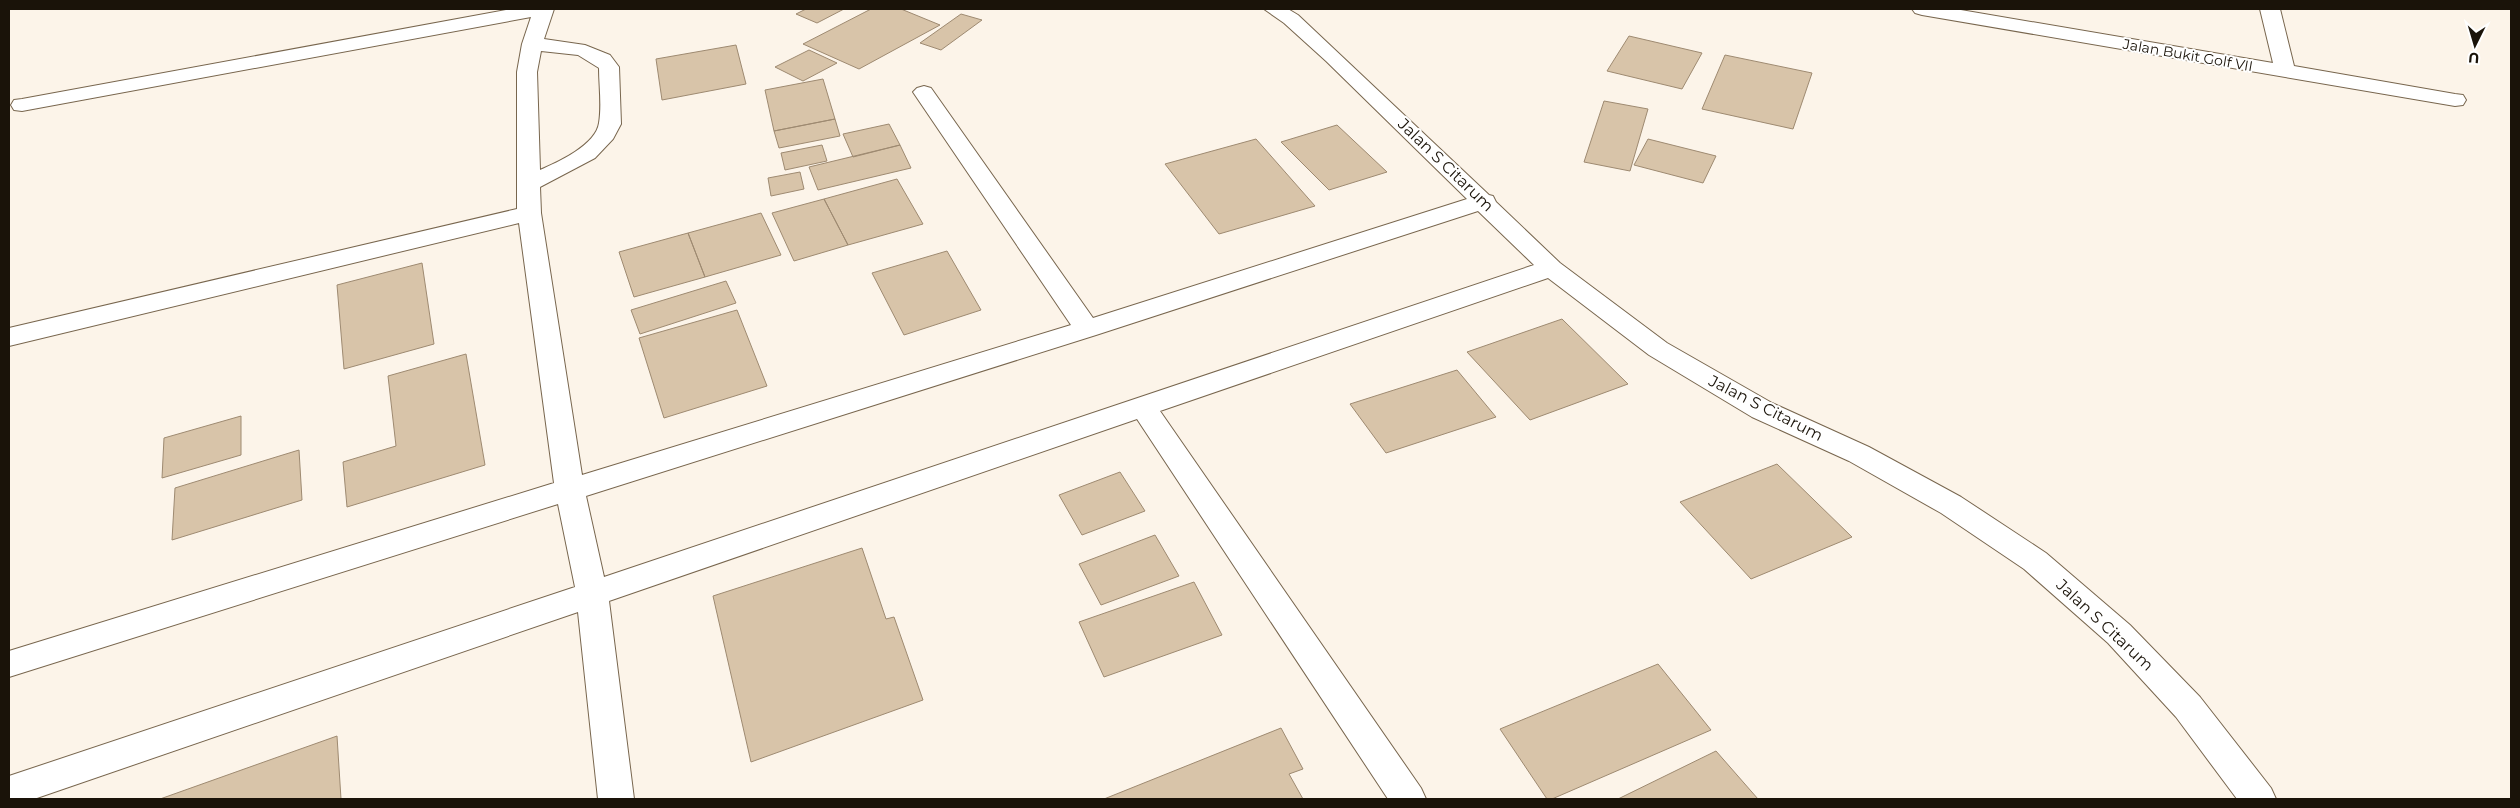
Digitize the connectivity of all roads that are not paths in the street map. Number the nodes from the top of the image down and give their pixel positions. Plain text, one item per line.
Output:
1 (543, 9) edge
2 (1274, 9) edge
3 (1922, 9) edge
4 (2270, 9) edge
5 (532, 44) junction
6 (2285, 71) junction
7 (924, 92) dead end
8 (2455, 100) dead end
9 (22, 105) dead end
10 (528, 185) junction
11 (1484, 201) junction
12 (529, 213) junction
13 (1551, 268) junction
14 (1087, 329) junction
15 (9, 337) edge
16 (1143, 406) junction
17 (570, 490) junction
18 (592, 594) junction
19 (9, 664) edge
20 (9, 792) edge
21 (616, 799) edge
22 (1408, 799) edge
23 (2258, 799) edge

1 - 5 street
1 - 9 street
2 - 11 street, Jalan S Citarum
3 - 6 street, Jalan Bukit Golf VII
4 - 6 street
5 - 10 street
5 - 10 street
6 - 8 street, Jalan Bukit Golf VII
7 - 14 street
10 - 12 street
11 - 13 street, Jalan S Citarum
11 - 14 street
12 - 15 street
12 - 17 street
13 - 16 street
13 - 23 street, Jalan S Citarum
14 - 17 street
16 - 18 street
16 - 22 street
17 - 18 street
17 - 19 street
18 - 20 street
18 - 21 street

